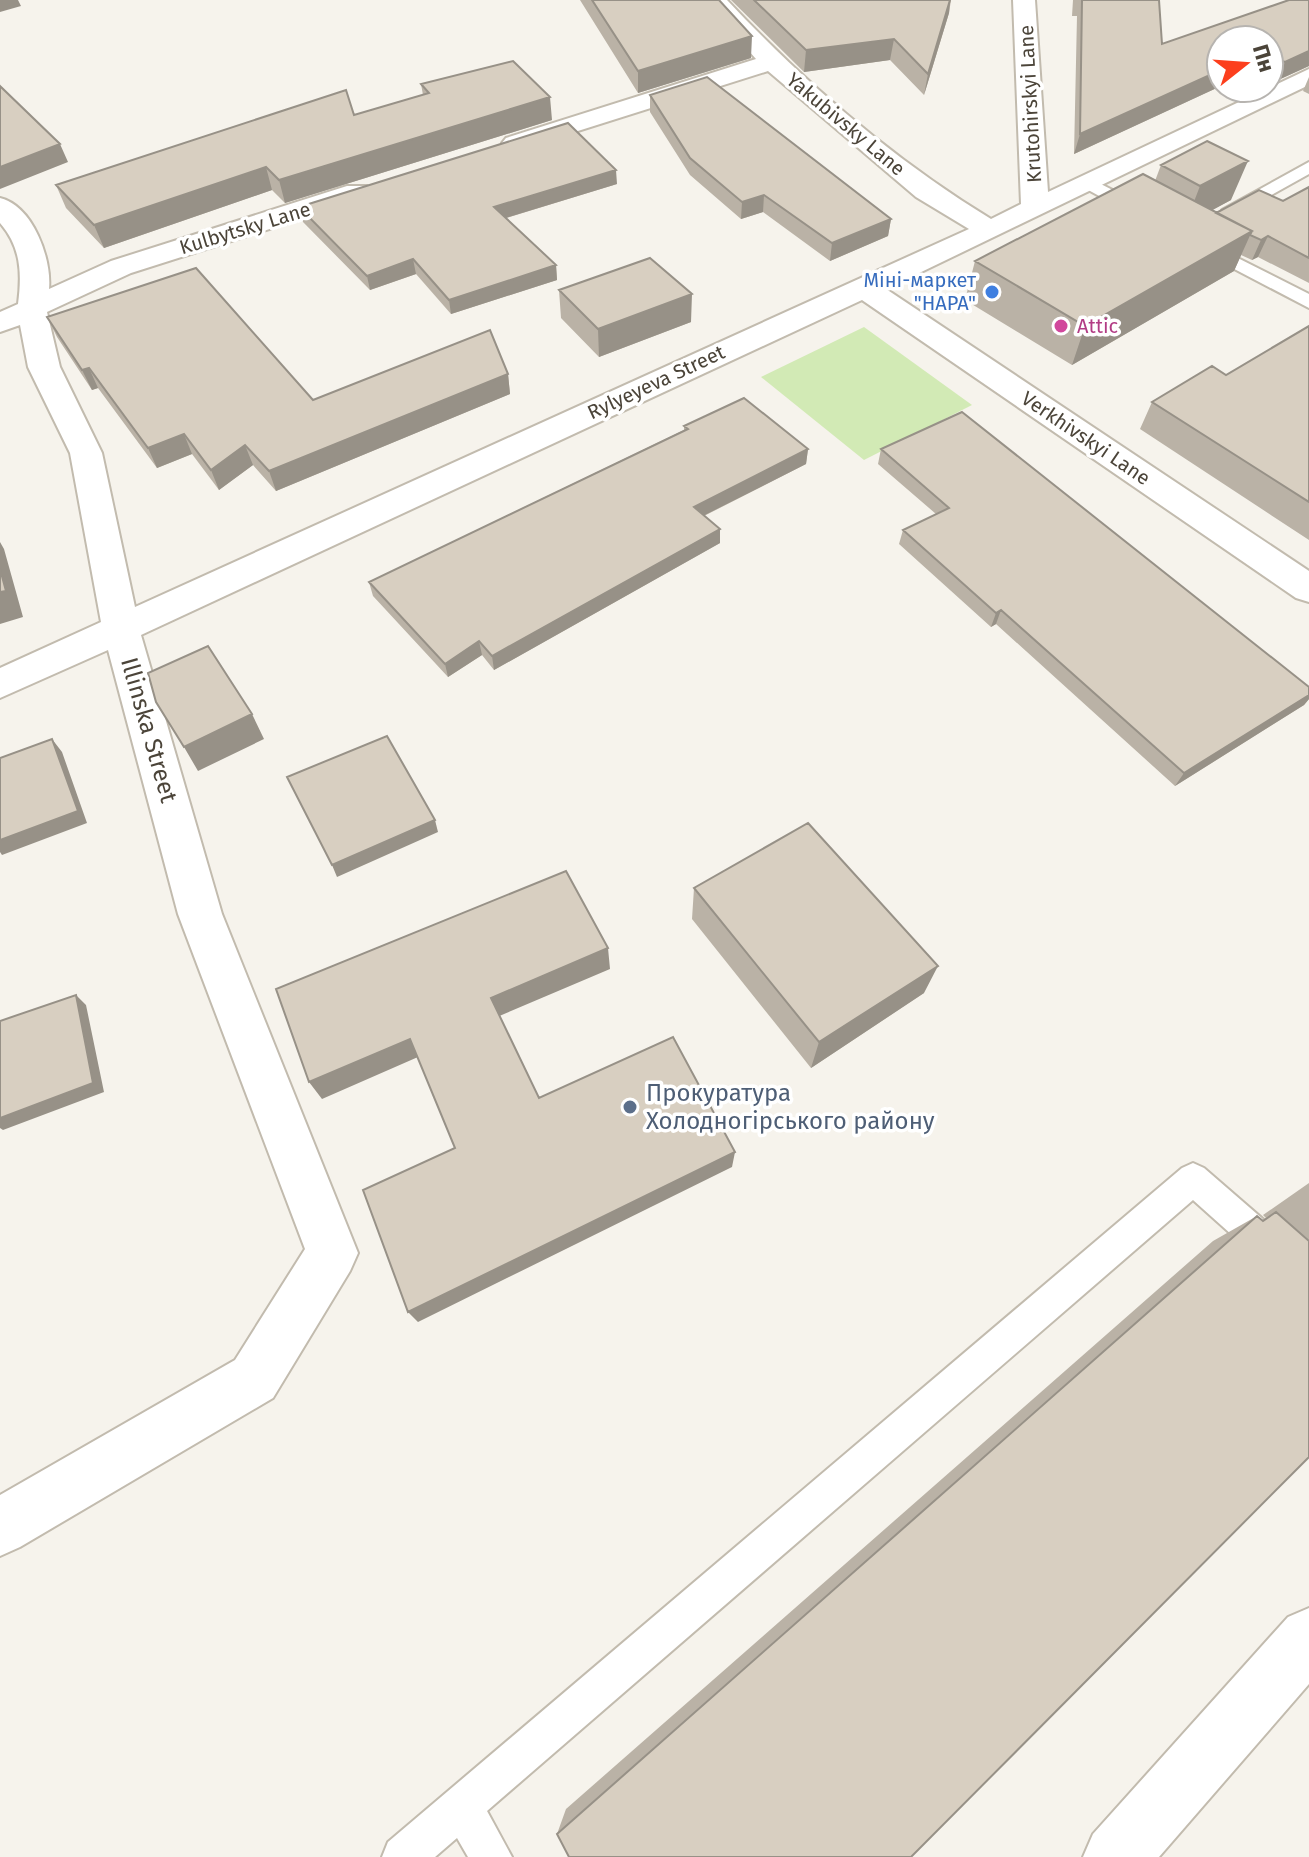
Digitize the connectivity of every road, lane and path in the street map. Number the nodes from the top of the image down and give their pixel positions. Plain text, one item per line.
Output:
1 (715, 0) edge
2 (1024, 0) edge
3 (772, 62) junction
4 (1309, 76) edge
5 (484, 152) edge
6 (1309, 167) edge
7 (1087, 182) junction
8 (378, 186) edge
9 (0, 206) edge
10 (1035, 208) junction
11 (1212, 220) edge
12 (1160, 222) edge
13 (990, 230) junction
14 (1184, 235) edge
15 (863, 287) junction
16 (1309, 302) edge
17 (32, 310) junction
18 (0, 323) edge
19 (1309, 589) edge
20 (121, 629) junction
21 (0, 684) edge
22 (1309, 1281) edge
23 (0, 1527) edge
24 (1309, 1638) edge
25 (462, 1808) junction
26 (403, 1857) edge
27 (491, 1857) edge
28 (1116, 1857) edge

1 - 3 street, Yakubivsky Lane
2 - 10 street, Krutohirskyi Lane
3 - 5 street
3 - 13 street, Yakubivsky Lane
4 - 7 street, Rylyeyeva Street
6 - 11 lane
7 - 10 street, Rylyeyeva Street
7 - 12 lane
8 - 17 street, Kulbytsky Lane
9 - 17 street, Illinska Street
10 - 13 street, Rylyeyeva Street
13 - 15 street, Rylyeyeva Street
14 - 16 lane
15 - 19 street, Verkhivskyi Lane
15 - 20 street, Rylyeyeva Street
17 - 18 street, Kulbytsky Lane
17 - 20 street, Illinska Street
20 - 21 street, Rylyeyeva Street
20 - 23 street, Illinska Street
22 - 25 lane
24 - 28 street
25 - 26 lane
25 - 27 lane

